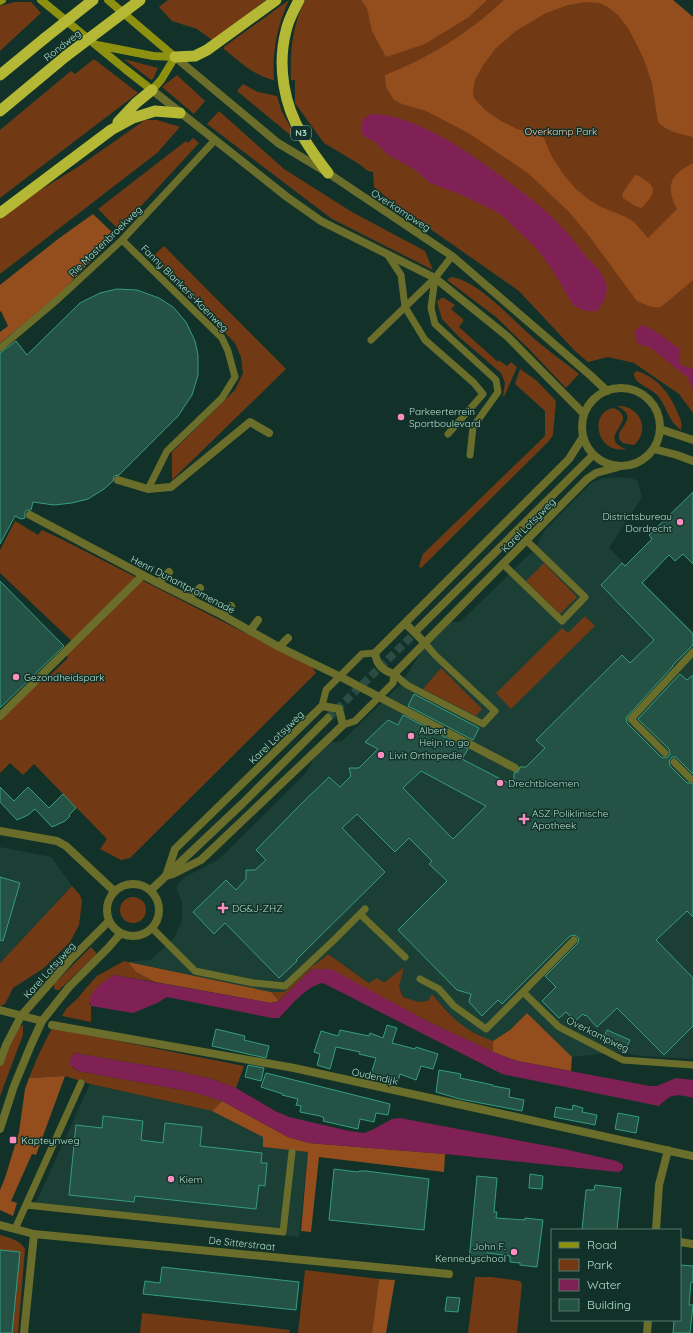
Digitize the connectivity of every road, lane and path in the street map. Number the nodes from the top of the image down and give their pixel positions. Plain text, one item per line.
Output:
1 (41, 0) edge
2 (93, 0) edge
3 (108, 0) edge
4 (140, 0) edge
5 (276, 0) edge
6 (299, 0) edge
7 (95, 44) junction
8 (175, 57) junction
9 (0, 74) edge
10 (152, 90) junction
11 (0, 111) edge
12 (180, 112) junction
13 (111, 130) junction
14 (215, 140) junction
15 (328, 173) junction
16 (0, 213) edge
17 (122, 240) junction
18 (387, 254) junction
19 (452, 256) junction
20 (435, 278) junction
21 (405, 307) junction
22 (371, 340) dead end
23 (0, 348) edge
24 (607, 391) junction
25 (584, 414) junction
26 (660, 429) junction
27 (270, 433) dead end
28 (448, 434) dead end
29 (583, 437) junction
30 (693, 440) edge
31 (654, 449) junction
32 (470, 455) dead end
33 (593, 455) junction
34 (693, 461) edge
35 (618, 467) junction
36 (118, 480) dead end
37 (148, 489) junction
38 (30, 515) dead end
39 (527, 540) junction
40 (504, 564) junction
41 (169, 572) dead end
42 (143, 575) junction
43 (158, 584) junction
44 (200, 588) dead end
45 (188, 598) junction
46 (231, 606) dead end
47 (222, 615) junction
48 (258, 620) dead end
49 (405, 623) junction
50 (419, 628) tunnel mouth
51 (250, 631) junction
52 (288, 638) dead end
53 (424, 642) junction
54 (279, 647) junction
55 (693, 652) edge
56 (375, 653) junction
57 (394, 674) junction
58 (339, 676) junction
59 (378, 697) junction
60 (322, 706) junction
61 (0, 716) edge
62 (328, 718) tunnel mouth
63 (343, 725) junction
64 (665, 753) dead end
65 (674, 762) dead end
66 (515, 768) dead end
67 (691, 779) dead end
68 (0, 831) edge
69 (166, 876) junction
70 (151, 890) junction
71 (114, 892) junction
72 (109, 921) junction
73 (152, 928) junction
74 (121, 933) junction
75 (574, 940) dead end
76 (405, 957) dead end
77 (420, 979) dead end
78 (522, 992) junction
79 (0, 1010) edge
80 (21, 1016) junction
81 (42, 1021) junction
82 (52, 1025) dead end
83 (0, 1062) edge
84 (693, 1065) edge
85 (81, 1083) dead end
86 (0, 1129) edge
87 (668, 1150) junction
88 (292, 1152) dead end
89 (693, 1156) edge
90 (26, 1205) junction
91 (0, 1225) edge
92 (15, 1229) junction
93 (656, 1229) edge
94 (34, 1234) junction
95 (681, 1242) edge
96 (693, 1244) edge
97 (449, 1274) dead end
98 (648, 1321) edge
99 (24, 1333) edge
100 (647, 1333) edge

1 - 7 main road
2 - 9 highway, Rondweg, bridge
3 - 8 main road
4 - 11 highway, Rondweg, bridge
5 - 8 highway
6 - 15 highway, N3
7 - 8 main road
7 - 10 main road
8 - 10 main road
8 - 15 street, Overkampweg
10 - 12 street
10 - 13 highway
12 - 13 highway
12 - 14 street
13 - 16 highway
14 - 17 lane, Rie Mastenbroekweg
14 - 18 street
15 - 19 street, Overkampweg
17 - 23 lane, Rie Mastenbroekweg
17 - 37 lane, Fanny Blankers-Koenweg
18 - 20 street
18 - 21 lane
19 - 20 lane
19 - 24 street, Overkampweg
20 - 21 lane
20 - 25 street
20 - 32 lane
21 - 22 lane
21 - 28 lane
24 - 25 street
24 - 26 street
25 - 29 street
26 - 30 street
26 - 31 street
27 - 37 street
29 - 33 street
29 - 49 street, Karel Lotsyweg
31 - 34 street
31 - 35 street
33 - 35 street
33 - 50 street, Karel Lotsyweg
35 - 39 street, Karel Lotsyweg
36 - 37 street
38 - 42 street, Henri Dunantpromenade
39 - 40 street, Karel Lotsyweg
39 - 40 lane
40 - 53 street, Karel Lotsyweg
41 - 43 street
42 - 43 street, Henri Dunantpromenade
42 - 61 street
43 - 45 street, Henri Dunantpromenade
44 - 45 street
45 - 47 street, Henri Dunantpromenade
46 - 47 street
47 - 51 street, Henri Dunantpromenade
48 - 51 street
49 - 53 street
49 - 56 street, Karel Lotsyweg
51 - 54 street, Henri Dunantpromenade
52 - 54 street
53 - 57 street, Karel Lotsyweg
53 - 57 lane
54 - 58 street, Henri Dunantpromenade
55 - 64 lane
56 - 57 street
56 - 58 lane, Karel Lotsyweg
57 - 59 lane, Karel Lotsyweg
58 - 59 street, Henri Dunantpromenade
58 - 60 lane, Karel Lotsyweg
59 - 63 lane, Karel Lotsyweg
59 - 66 street, Henri Dunantpromenade
60 - 63 street
60 - 69 street, Karel Lotsyweg
62 - 69 street, Karel Lotsyweg
63 - 69 street, Karel Lotsyweg
65 - 67 lane
68 - 71 street
69 - 70 street, Karel Lotsyweg
70 - 71 street
70 - 73 street
71 - 72 street
72 - 74 street
72 - 80 street, Karel Lotsyweg
73 - 74 street
73 - 76 lane
74 - 81 street
75 - 78 lane
77 - 78 lane
78 - 84 lane, Overkampweg
79 - 80 street
80 - 81 street
80 - 83 street
81 - 86 street
82 - 87 street, Oudendijk
85 - 90 lane
87 - 89 street, Oudendijk
87 - 93 street
88 - 90 lane
90 - 92 lane
91 - 92 street, De Sitterstraat
92 - 94 street, De Sitterstraat
94 - 97 street, De Sitterstraat
94 - 99 street
95 - 96 street
98 - 100 street

